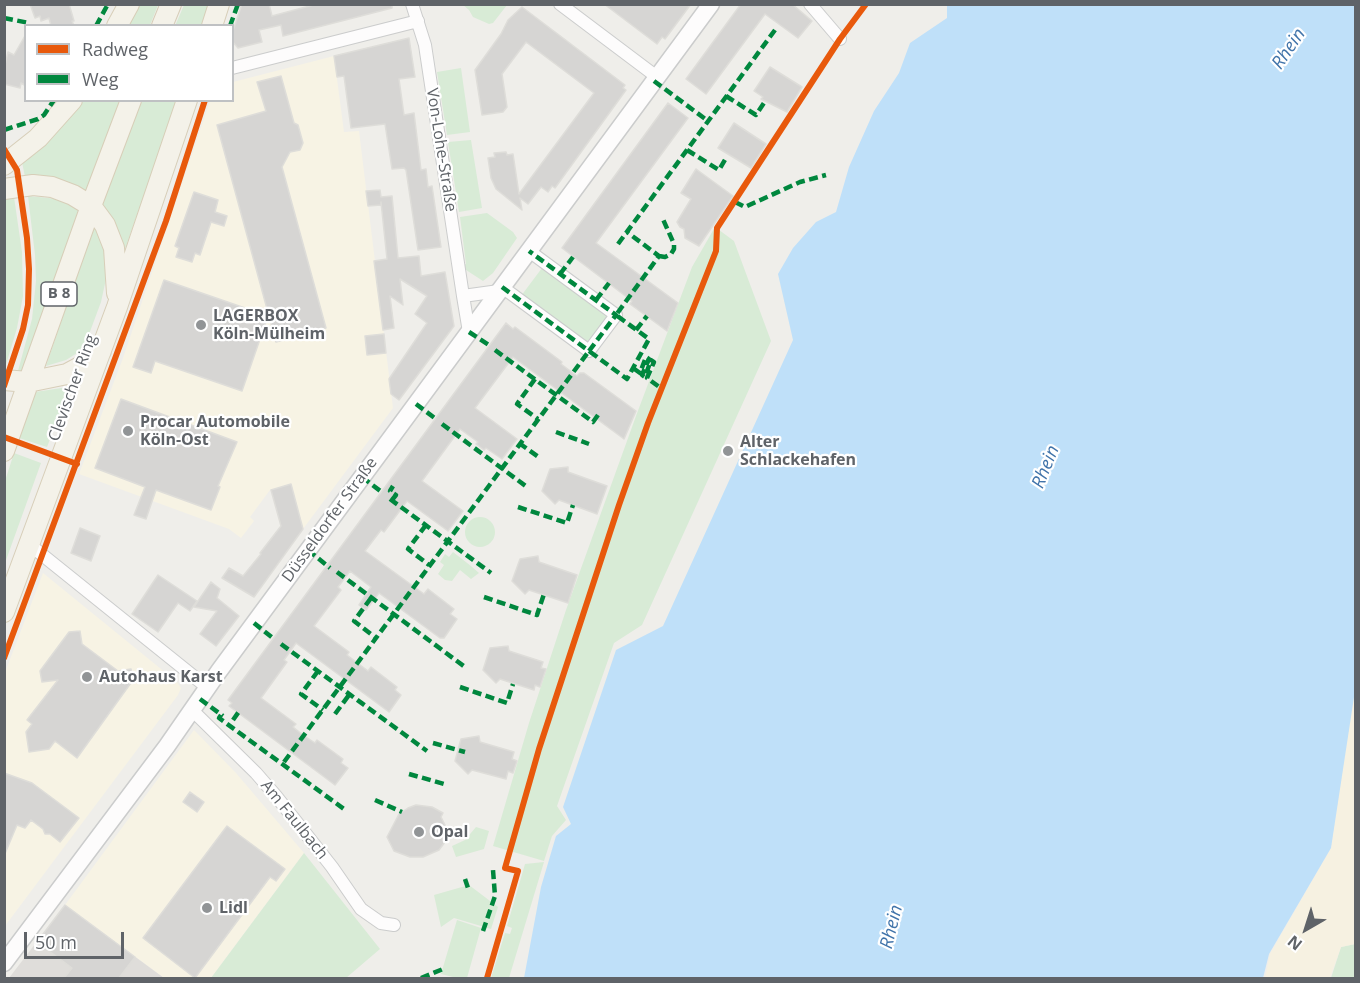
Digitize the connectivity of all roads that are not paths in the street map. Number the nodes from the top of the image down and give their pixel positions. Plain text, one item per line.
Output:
1 (129, 4) edge
2 (219, 4) edge
3 (412, 4) edge
4 (560, 4) edge
5 (711, 4) edge
6 (810, 4) edge
7 (418, 21) junction
8 (118, 24) edge
9 (213, 24) edge
10 (840, 39) dead end
11 (234, 67) edge
12 (657, 76) junction
13 (70, 102) edge
14 (130, 102) edge
15 (186, 102) edge
16 (4, 165) edge
17 (4, 189) edge
18 (91, 206) junction
19 (529, 251) junction
20 (501, 289) junction
21 (463, 296) junction
22 (117, 307) junction
23 (469, 332) junction
24 (101, 351) junction
25 (4, 380) edge
26 (28, 382) junction
27 (4, 451) edge
28 (30, 545) junction
29 (4, 612) edge
30 (208, 688) junction
31 (193, 711) junction
32 (394, 925) dead end
33 (4, 963) edge

1 - 8 main road
2 - 9 main road
3 - 7 street, Von-Lohe-Straße
4 - 12 street
5 - 12 street, Düsseldorfer Straße
6 - 10 street
7 - 11 street
7 - 21 street, Von-Lohe-Straße
12 - 19 street, Düsseldorfer Straße
13 - 16 main road
14 - 18 main road, B 8
15 - 22 main road, Clevischer Ring
17 - 18 main road
18 - 22 main road
18 - 26 main road, B 8
19 - 20 street, Düsseldorfer Straße
19 - 20 street
20 - 21 street
20 - 23 street, Düsseldorfer Straße
21 - 23 street, Von-Lohe-Straße
22 - 24 main road, Clevischer Ring
23 - 30 street, Düsseldorfer Straße
24 - 26 main road
24 - 28 main road, Clevischer Ring
25 - 26 main road
26 - 27 main road, B 8
28 - 29 main road, Clevischer Ring
28 - 30 street
30 - 31 street, Düsseldorfer Straße
31 - 32 street, Am Faulbach
31 - 33 street, Düsseldorfer Straße

